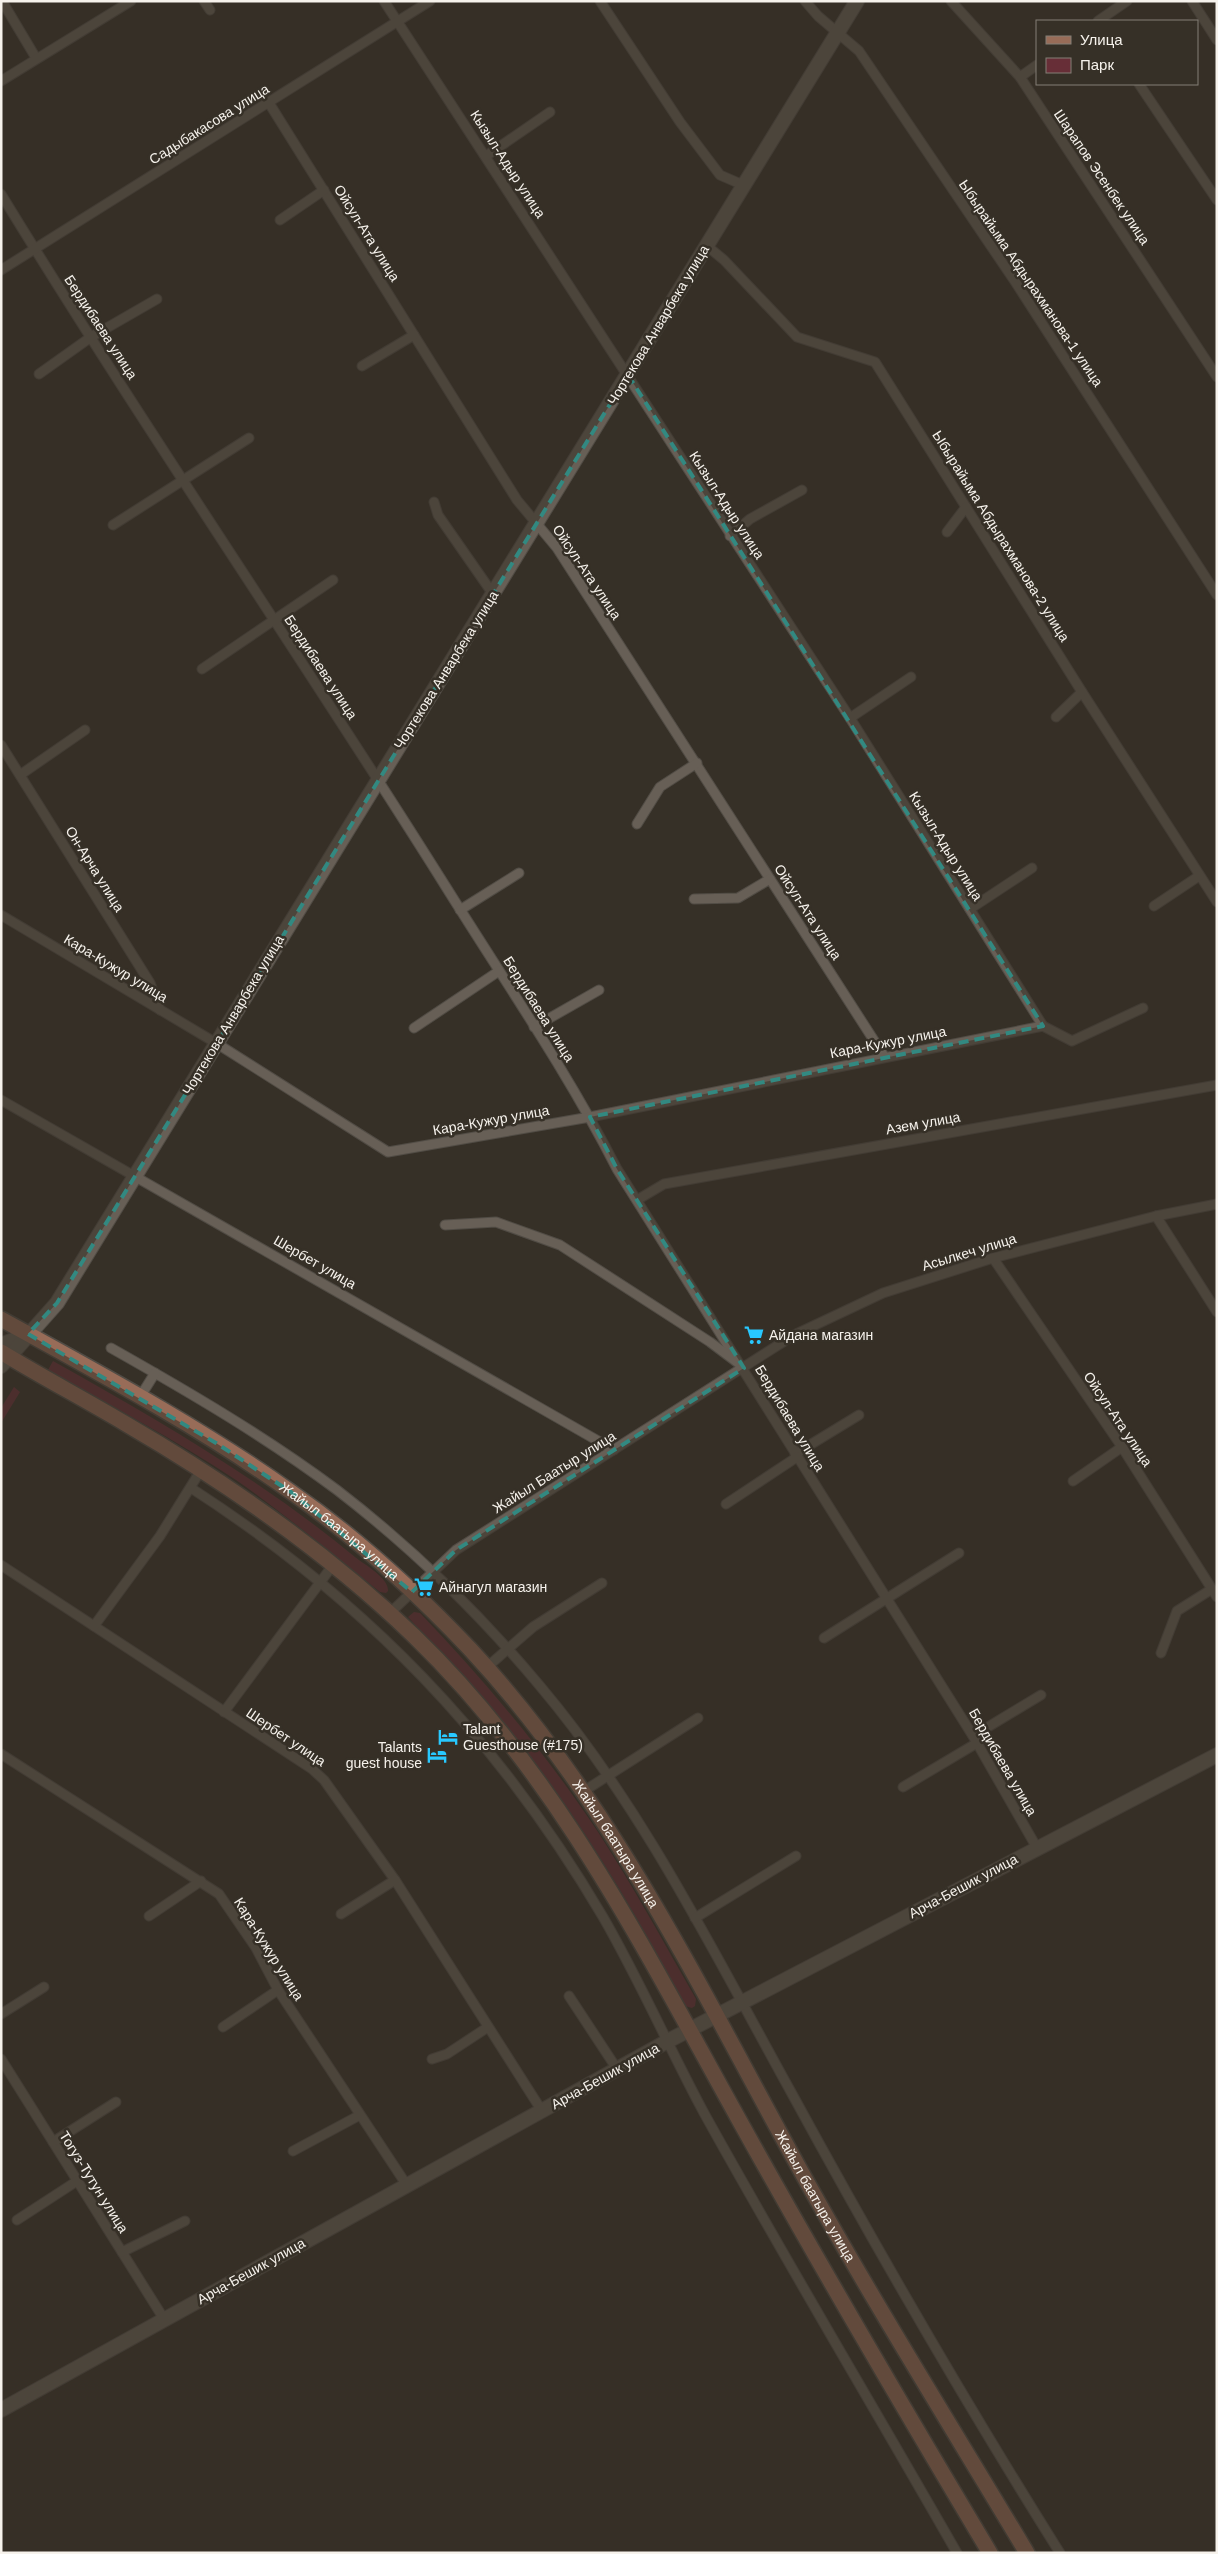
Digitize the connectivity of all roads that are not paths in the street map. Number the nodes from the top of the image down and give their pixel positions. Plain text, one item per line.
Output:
1 (2, 1) edge
2 (131, 1) edge
3 (204, 1) edge
4 (384, 1) edge
5 (430, 1) edge
6 (600, 1) edge
7 (805, 1) edge
8 (858, 1) edge
9 (952, 1) edge
10 (1127, 1) edge
11 (1192, 1) edge
12 (210, 10) dead end
13 (1099, 20) edge
14 (398, 22) junction
15 (838, 34) junction
16 (1217, 40) edge
17 (36, 58) junction
18 (1036, 66) edge
19 (1020, 77) junction
20 (1, 81) edge
21 (1140, 85) edge
22 (269, 103) junction
23 (550, 112) dead end
24 (486, 156) junction
25 (743, 185) junction
26 (324, 190) junction
27 (1, 194) edge
28 (1217, 200) edge
29 (280, 220) dead end
30 (706, 246) junction
31 (34, 248) junction
32 (1, 270) edge
33 (157, 299) dead end
34 (414, 335) junction
35 (91, 337) junction
36 (362, 366) dead end
37 (39, 374) dead end
38 (628, 375) junction
39 (1217, 377) edge
40 (249, 438) dead end
41 (183, 479) junction
42 (802, 490) dead end
43 (434, 502) dead end
44 (966, 507) junction
45 (537, 524) junction
46 (113, 525) dead end
47 (947, 532) dead end
48 (730, 536) junction
49 (333, 580) dead end
50 (493, 594) junction
51 (1217, 595) edge
52 (274, 621) junction
53 (202, 669) dead end
54 (911, 677) dead end
55 (1082, 692) junction
56 (1056, 717) dead end
57 (850, 718) junction
58 (85, 730) dead end
59 (1, 744) edge
60 (697, 763) junction
61 (20, 775) junction
62 (378, 779) junction
63 (637, 824) dead end
64 (1032, 868) dead end
65 (519, 873) dead end
66 (1199, 876) junction
67 (770, 879) junction
68 (694, 899) dead end
69 (1217, 902) edge
70 (1154, 906) dead end
71 (970, 909) junction
72 (460, 910) junction
73 (1, 915) edge
74 (498, 971) junction
75 (598, 990) dead end
76 (1143, 1008) dead end
77 (160, 1010) junction
78 (1043, 1026) junction
79 (534, 1027) junction
80 (414, 1028) dead end
81 (216, 1043) junction
82 (884, 1056) junction
83 (1217, 1084) edge
84 (1, 1100) edge
85 (590, 1117) junction
86 (136, 1175) junction
87 (637, 1200) junction
88 (1217, 1204) edge
89 (1156, 1216) junction
90 (445, 1225) dead end
91 (993, 1258) junction
92 (1217, 1312) edge
93 (1, 1319) edge
94 (28, 1334) junction
95 (112, 1348) dead end
96 (3, 1355) edge
97 (744, 1368) junction
98 (155, 1373) junction
99 (140, 1397) junction
100 (859, 1416) dead end
101 (1122, 1447) junction
102 (614, 1450) junction
103 (796, 1456) junction
104 (201, 1470) junction
105 (1073, 1481) dead end
106 (191, 1488) junction
107 (726, 1504) dead end
108 (959, 1553) dead end
109 (1, 1565) edge
110 (333, 1565) junction
111 (432, 1572) junction
112 (320, 1581) junction
113 (602, 1583) dead end
114 (1212, 1589) junction
115 (412, 1592) junction
116 (1217, 1597) edge
117 (886, 1600) junction
118 (390, 1614) junction
119 (94, 1626) junction
120 (824, 1638) dead end
121 (507, 1648) junction
122 (1161, 1653) dead end
123 (486, 1668) junction
124 (1041, 1695) dead end
125 (224, 1712) junction
126 (698, 1718) dead end
127 (975, 1740) junction
128 (1, 1754) edge
129 (1217, 1755) edge
130 (607, 1774) junction
131 (903, 1788) dead end
132 (584, 1791) junction
133 (1037, 1848) junction
134 (796, 1856) dead end
135 (395, 1880) junction
136 (201, 1881) junction
137 (341, 1914) dead end
138 (149, 1916) dead end
139 (695, 1918) junction
140 (44, 1987) dead end
141 (278, 1990) junction
142 (569, 1996) dead end
143 (742, 2004) junction
144 (1, 2014) edge
145 (717, 2016) junction
146 (223, 2027) dead end
147 (488, 2027) junction
148 (689, 2030) junction
149 (666, 2042) junction
150 (1, 2059) edge
151 (432, 2059) dead end
152 (617, 2069) junction
153 (116, 2102) dead end
154 (542, 2111) junction
155 (360, 2115) junction
156 (53, 2142) junction
157 (293, 2151) dead end
158 (77, 2181) junction
159 (406, 2184) junction
160 (17, 2220) dead end
161 (185, 2221) dead end
162 (122, 2252) junction
163 (164, 2319) junction
164 (1, 2410) edge
165 (957, 2553) edge
166 (990, 2553) edge
167 (1027, 2553) edge
168 (1060, 2553) edge

1 - 17 street
2 - 17 street
3 - 12 street
4 - 14 street, Кызыл-Адыр улица
5 - 14 street, Садыбакасова улица
6 - 25 street
7 - 15 street, Ыбырайыма Абдырахманова-1 улица
8 - 15 street, Чортекова Анварбека улица
9 - 19 street, Шарапов Эсенбек улица
10 - 13 street
11 - 16 street
14 - 22 street, Садыбакасова улица
14 - 24 street, Кызыл-Адыр улица
15 - 25 street, Чортекова Анварбека улица
15 - 51 street, Ыбырайыма Абдырахманова-1 улица
17 - 20 street
18 - 19 street
19 - 39 street, Шарапов Эсенбек улица
21 - 28 street
22 - 26 street, Ойсул-Ата улица
22 - 31 street, Садыбакасова улица
23 - 24 street
24 - 38 street, Кызыл-Адыр улица
25 - 30 street, Чортекова Анварбека улица
26 - 29 street
26 - 34 street, Ойсул-Ата улица
27 - 31 street, Бердибаева улица
30 - 38 street, Чортекова Анварбека улица
30 - 44 street, Ыбырайыма Абдырахманова-2 улица
31 - 32 street, Садыбакасова улица
31 - 35 street, Бердибаева улица
33 - 35 street
34 - 36 street
34 - 45 street, Ойсул-Ата улица
35 - 37 street
35 - 41 street, Бердибаева улица
38 - 45 street, Чортекова Анварбека улица
38 - 48 street, Кызыл-Адыр улица
40 - 41 street
41 - 46 street
41 - 52 street, Бердибаева улица
42 - 48 street
43 - 50 street
44 - 47 street
44 - 55 street, Ыбырайыма Абдырахманова-2 улица
45 - 50 street, Чортекова Анварбека улица
45 - 60 street, Ойсул-Ата улица
48 - 57 street, Кызыл-Адыр улица
49 - 52 street
50 - 62 street, Чортекова Анварбека улица
52 - 53 street
52 - 62 street, Бердибаева улица
54 - 57 street
55 - 56 street
55 - 66 street, Ыбырайыма Абдырахманова-2 улица
57 - 71 street, Кызыл-Адыр улица
58 - 61 street
59 - 61 street, Он-Арча улица
60 - 63 street
60 - 67 street, Ойсул-Ата улица
61 - 77 street, Он-Арча улица
62 - 72 street, Бердибаева улица
62 - 81 street, Чортекова Анварбека улица
64 - 71 street
65 - 72 street
66 - 69 street, Ыбырайыма Абдырахманова-2 улица
66 - 70 street
67 - 68 street
67 - 82 street, Ойсул-Ата улица
71 - 78 street, Кызыл-Адыр улица
72 - 74 street, Бердибаева улица
73 - 77 street, Кара-Кужур улица
74 - 79 street, Бердибаева улица
74 - 80 street
75 - 79 street
76 - 78 street
77 - 81 street, Кара-Кужур улица
78 - 82 street, Кара-Кужур улица
79 - 85 street, Бердибаева улица
81 - 85 street, Кара-Кужур улица
81 - 86 street, Чортекова Анварбека улица
82 - 85 street, Кара-Кужур улица
83 - 87 street, Азем улица
84 - 86 street, Шербет улица
85 - 87 street, Бердибаева улица
86 - 94 street, Чортекова Анварбека улица
86 - 102 street, Шербет улица
87 - 97 street, Бердибаева улица
88 - 89 street, Асылкеч улица
89 - 91 street, Асылкеч улица
89 - 92 street
90 - 97 street
91 - 97 street, Асылкеч улица
91 - 101 street, Ойсул-Ата улица
93 - 94 main road, Жайыл баатыра улица
94 - 96 street, Чортекова Анварбека улица
94 - 99 main road, Жайыл баатыра улица
95 - 98 street
96 - 104 main road, Жайыл баатыра улица
97 - 102 street, Жайыл Баатыр улица
97 - 103 street, Бердибаева улица
98 - 99 street
98 - 111 street
99 - 115 main road, Жайыл баатыра улица
100 - 103 street
101 - 105 street
101 - 114 street, Ойсул-Ата улица
102 - 111 street, Жайыл Баатыр улица
103 - 107 street
103 - 117 street, Бердибаева улица
104 - 106 street
104 - 110 main road, Жайыл баатыра улица
106 - 112 street
106 - 119 street
108 - 117 street
109 - 119 street, Шербет улица
110 - 112 street
110 - 118 main road, Жайыл баатыра улица
111 - 115 street, Жайыл Баатыр улица
111 - 121 street
112 - 125 street
112 - 149 street
113 - 121 street
114 - 116 street, Ойсул-Ата улица
114 - 122 street
115 - 118 street, Жайыл Баатыр улица
115 - 123 main road, Жайыл баатыра улица
117 - 120 street
117 - 127 street, Бердибаева улица
118 - 148 main road, Жайыл баатыра улица
119 - 125 street, Шербет улица
121 - 123 street
121 - 130 street
123 - 132 main road, Жайыл баатыра улица
124 - 127 street
125 - 135 street, Шербет улица
126 - 130 street
127 - 131 street
127 - 133 street, Бердибаева улица
128 - 136 street, Кара-Кужур улица
129 - 133 street, Арча-Бешик улица
130 - 132 street
130 - 139 street
132 - 145 main road, Жайыл баатыра улица
133 - 143 street, Арча-Бешик улица
134 - 139 street
135 - 137 street
135 - 147 street, Шербет улица
136 - 138 street
136 - 141 street, Кара-Кужур улица
139 - 143 street
140 - 144 street
141 - 146 street
141 - 155 street, Кара-Кужур улица
142 - 152 street
143 - 145 street, Арча-Бешик улица
143 - 168 street
145 - 148 street, Арча-Бешик улица
145 - 167 main road, Жайыл баатыра улица
147 - 151 street
147 - 154 street, Шербет улица
148 - 149 street, Арча-Бешик улица
148 - 166 main road, Жайыл баатыра улица
149 - 152 street, Арча-Бешик улица
149 - 165 street
150 - 156 street, Тогуз-Тутун улица
152 - 154 street, Арча-Бешик улица
153 - 156 street
154 - 159 street, Арча-Бешик улица
155 - 157 street
155 - 159 street, Кара-Кужур улица
156 - 158 street, Тогуз-Тутун улица
158 - 160 street
158 - 162 street, Тогуз-Тутун улица
159 - 163 street, Арча-Бешик улица
161 - 162 street
162 - 163 street, Тогуз-Тутун улица
163 - 164 street, Арча-Бешик улица

